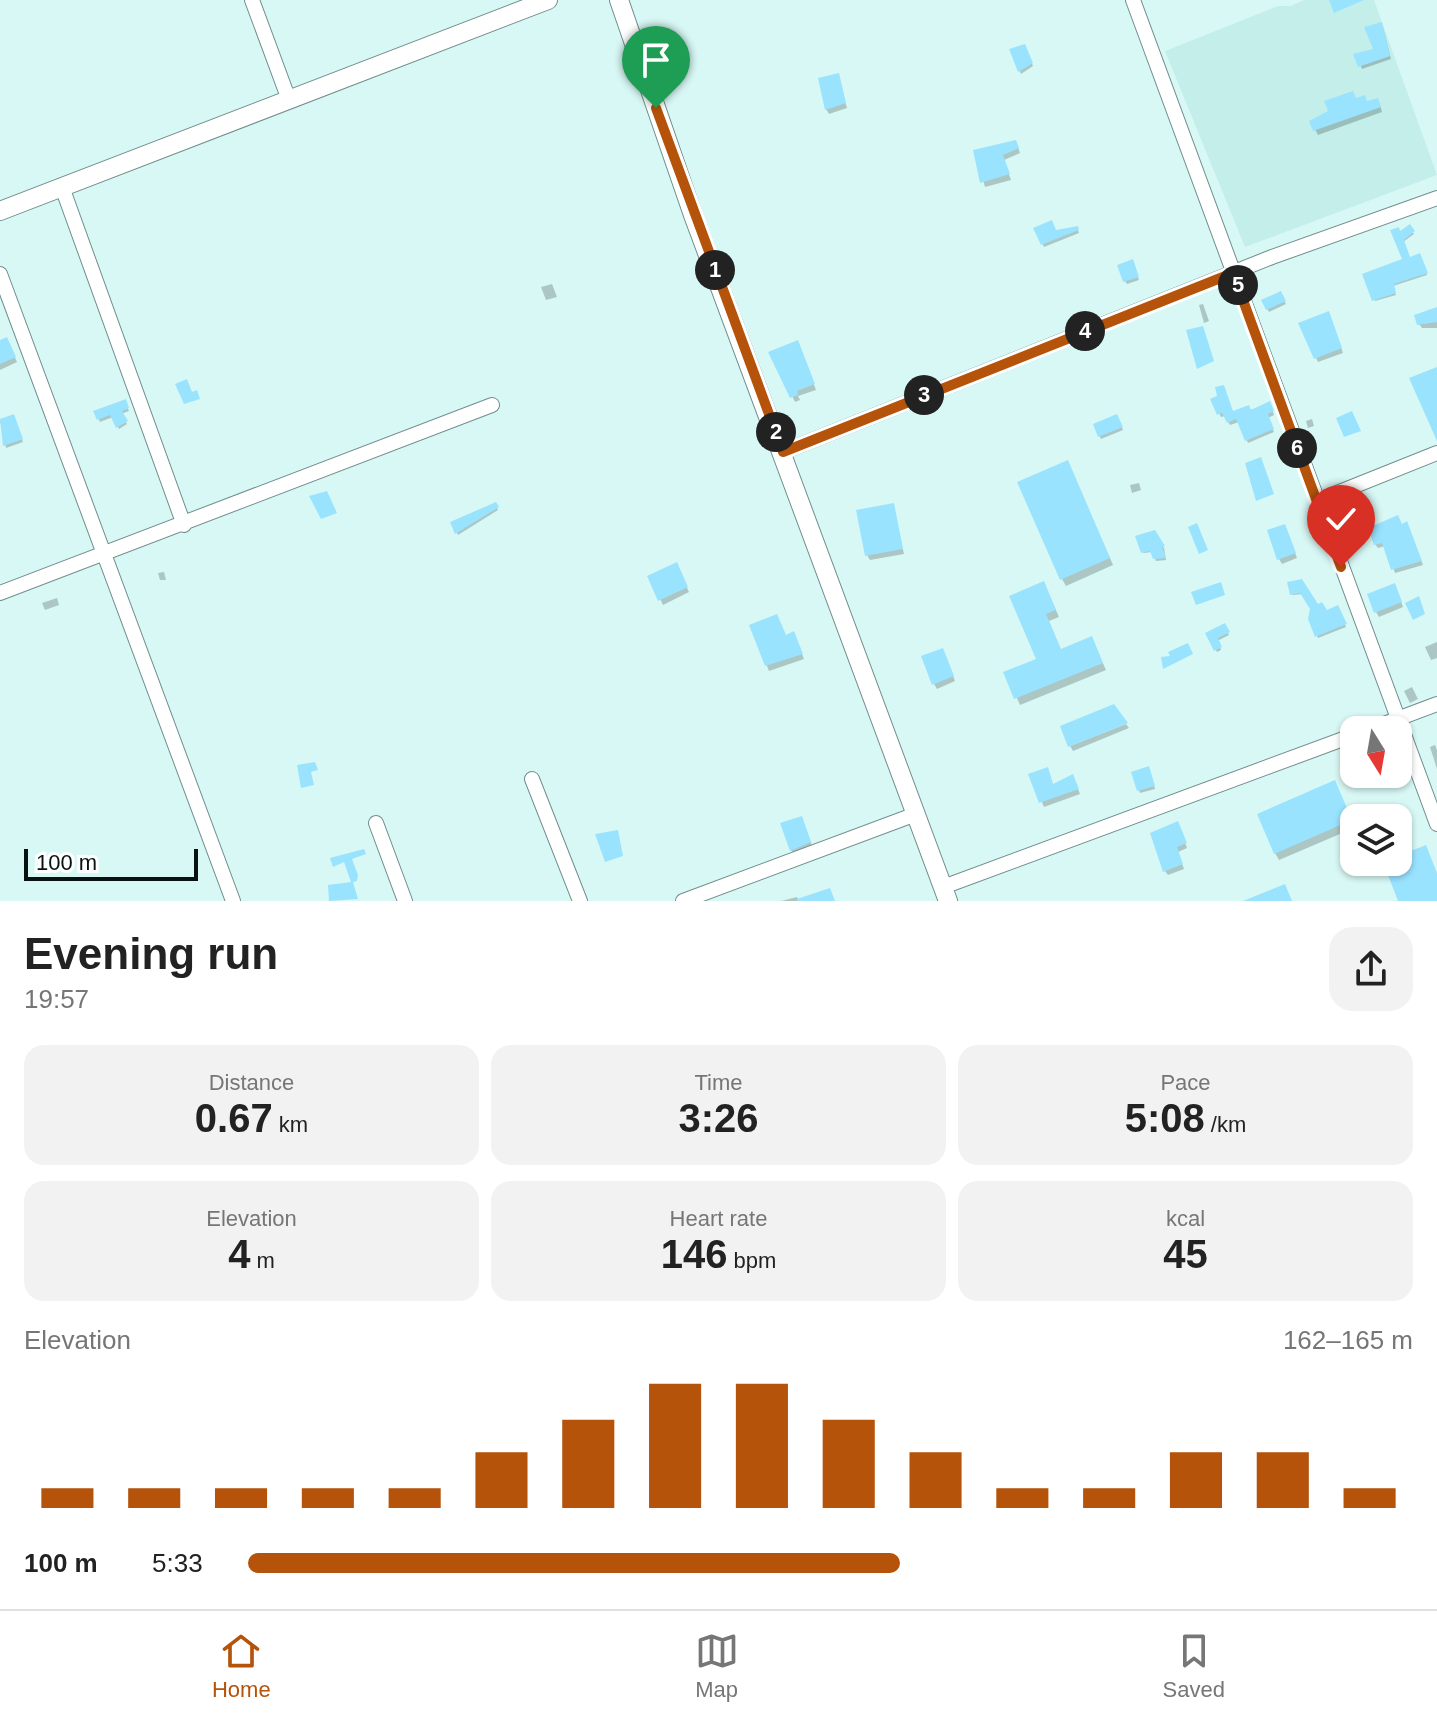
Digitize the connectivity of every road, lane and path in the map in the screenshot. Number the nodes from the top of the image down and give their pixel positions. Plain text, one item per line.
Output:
1 (252, 0) edge
2 (548, 0) edge
3 (619, 0) edge
4 (1133, 0) edge
5 (289, 100) junction
6 (62, 187) junction
7 (1437, 198) edge
8 (0, 211) edge
9 (1233, 273) junction
10 (0, 274) edge
11 (492, 405) dead end
12 (783, 452) junction
13 (1437, 453) edge
14 (1317, 501) junction
15 (184, 525) junction
16 (102, 554) junction
17 (0, 593) edge
18 (1437, 704) edge
19 (1397, 716) edge
20 (1406, 716) edge
21 (1340, 740) edge
22 (1412, 757) edge
23 (532, 779) dead end
24 (916, 814) junction
25 (376, 823) dead end
26 (1437, 824) edge
27 (946, 894) edge
28 (233, 901) edge
29 (405, 901) edge
30 (580, 901) edge
31 (683, 901) edge

1 - 5 street
2 - 5 street
3 - 12 street
4 - 9 street
5 - 6 street
6 - 8 street
6 - 15 street
7 - 9 street
9 - 12 street
9 - 14 street
10 - 16 street
11 - 15 street
12 - 24 street
13 - 14 street
14 - 19 street
15 - 16 street
16 - 17 street
16 - 28 street
18 - 20 street
21 - 27 street
22 - 26 street
23 - 30 street
24 - 27 street
24 - 31 street
25 - 29 street

